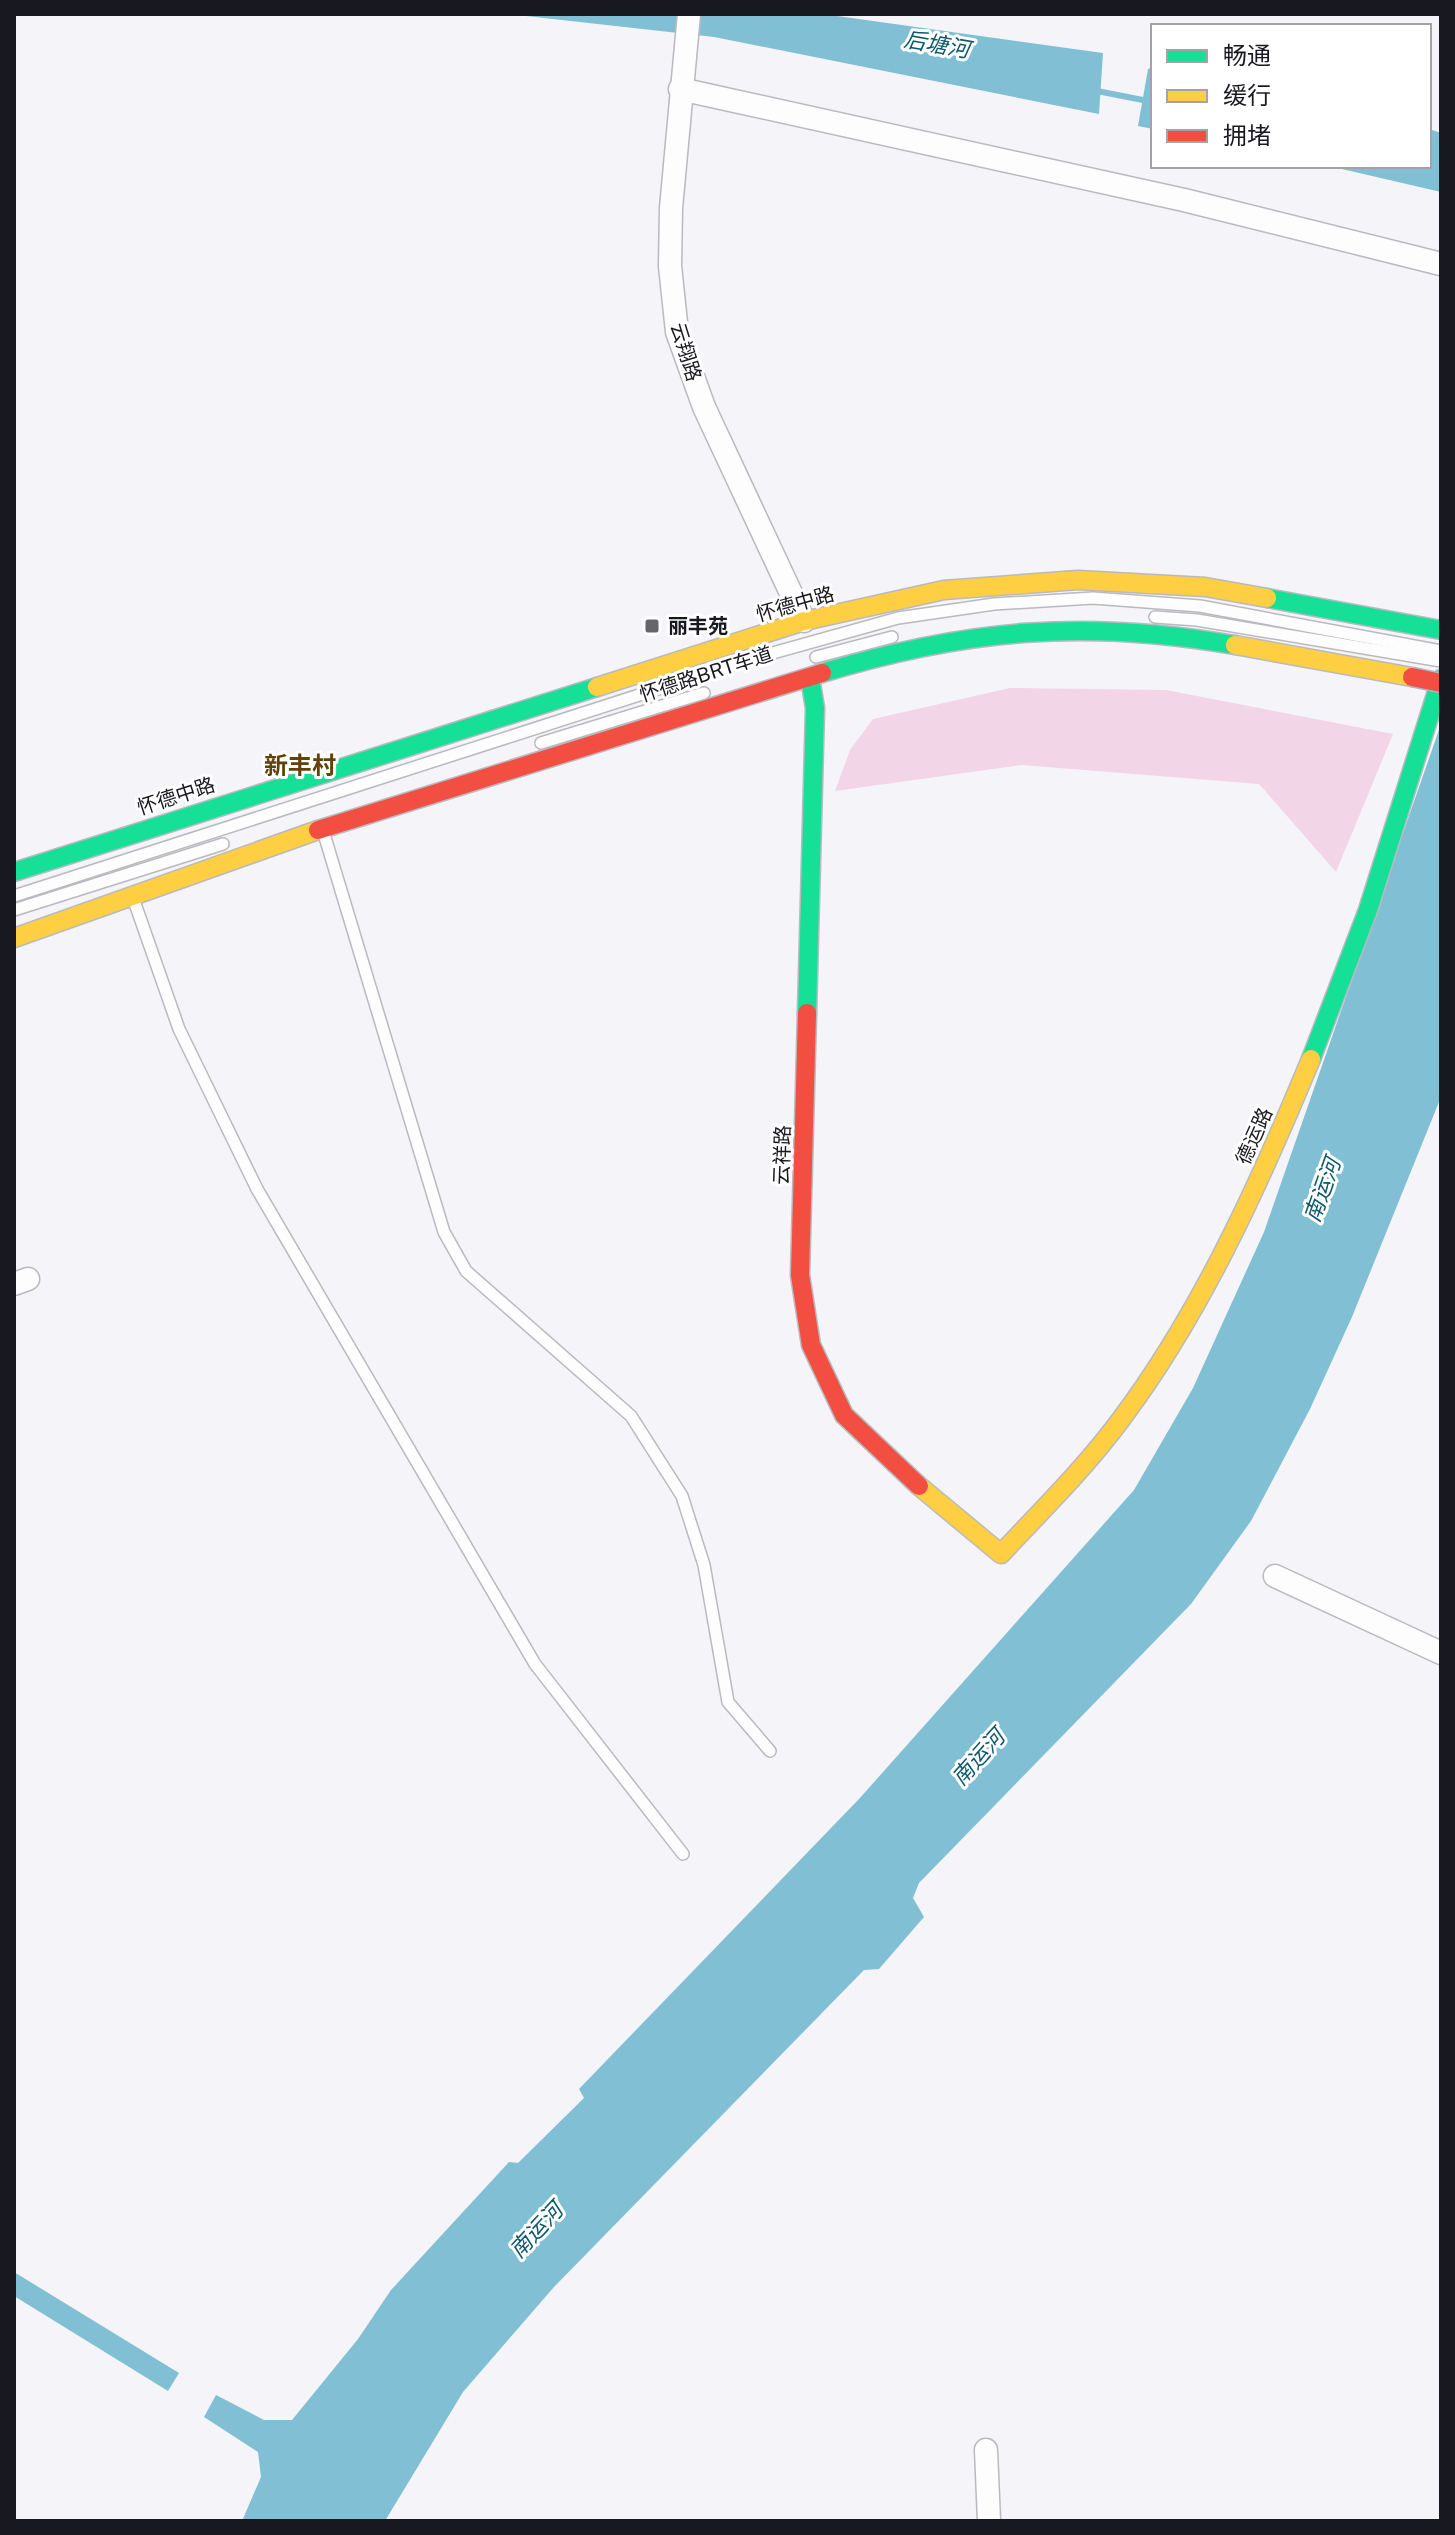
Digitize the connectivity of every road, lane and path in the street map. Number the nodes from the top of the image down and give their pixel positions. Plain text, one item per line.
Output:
1 (689, 14) edge
2 (680, 89) junction
3 (1441, 264) edge
4 (1137, 616) dead end
5 (804, 621) junction
6 (1433, 628) edge
7 (903, 635) dead end
8 (1419, 651) junction
9 (1441, 651) edge
10 (1441, 661) edge
11 (808, 669) junction
12 (1441, 681) edge
13 (723, 687) dead end
14 (528, 748) dead end
15 (322, 828) junction
16 (241, 838) dead end
17 (14, 872) edge
18 (131, 891) junction
19 (14, 896) edge
20 (14, 910) edge
21 (14, 938) edge
22 (1001, 1554) joint
23 (1275, 1576) dead end
24 (1441, 1653) edge
25 (770, 1751) dead end
26 (683, 1854) dead end
27 (986, 2450) dead end
28 (989, 2521) edge

1 - 2 street, 云翔路
2 - 3 street
2 - 5 street, 云翔路
4 - 8 lane
5 - 6 main road, 怀德中路
5 - 17 main road, 怀德中路
7 - 11 lane
8 - 9 lane
8 - 10 lane
8 - 19 lane, 怀德路BRT车道
11 - 12 main road, bridge
11 - 15 main road
11 - 22 main road, 云祥路
12 - 22 main road, 德运路
13 - 14 lane, 怀德路BRT车道
15 - 18 main road
15 - 25 lane
16 - 20 lane
18 - 21 main road
18 - 26 lane
23 - 24 street
27 - 28 street

